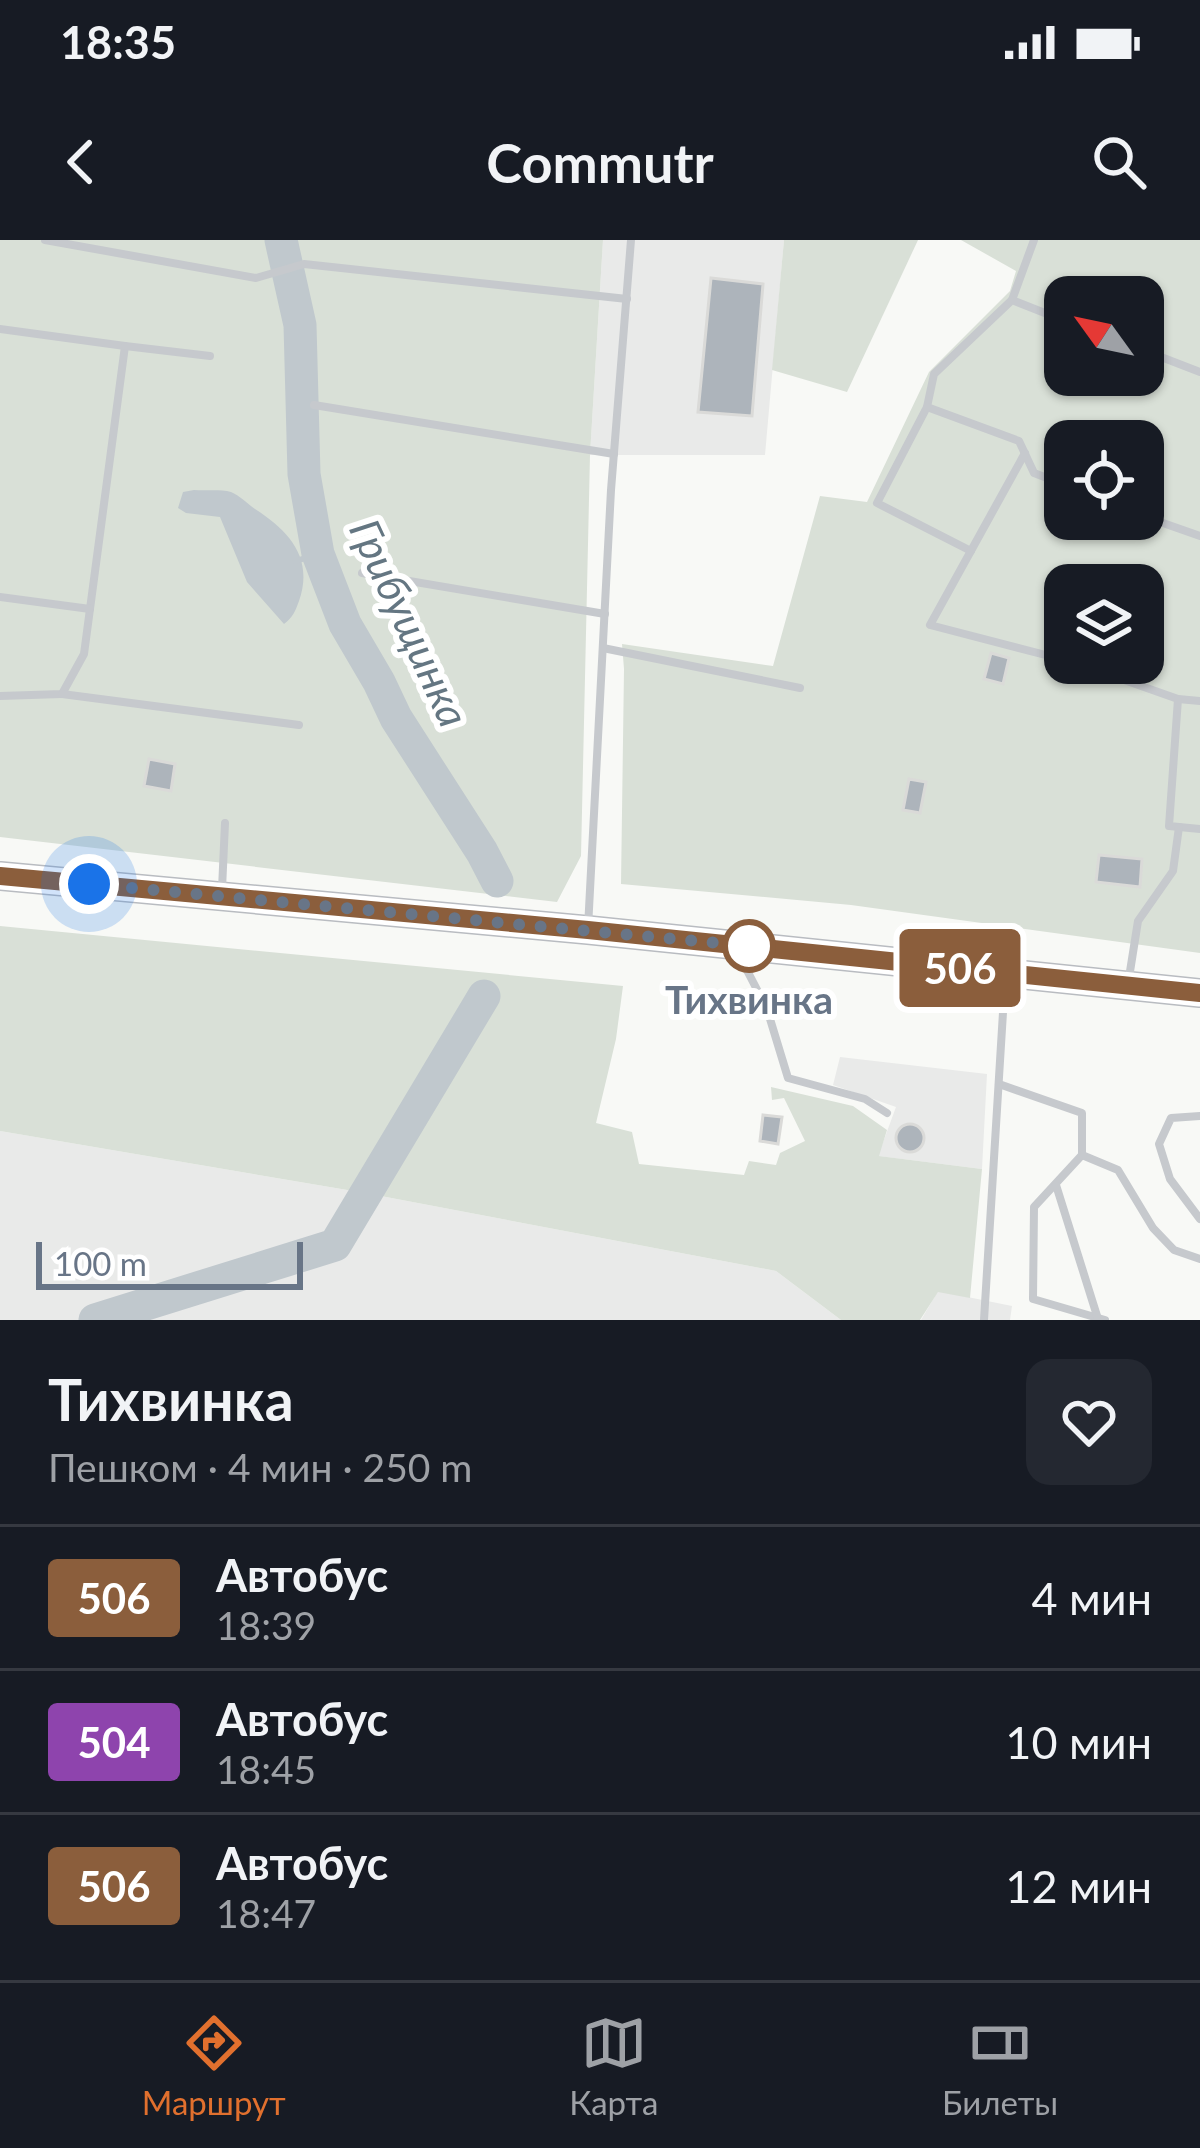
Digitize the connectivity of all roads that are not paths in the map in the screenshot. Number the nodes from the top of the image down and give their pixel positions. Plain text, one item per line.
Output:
1 (45, 240) edge
2 (631, 240) edge
3 (1034, 240) edge
4 (627, 299) junction
5 (1012, 301) junction
6 (1044, 313) edge
7 (0, 329) edge
8 (125, 346) junction
9 (210, 356) dead end
10 (1164, 358) edge
11 (1200, 372) edge
12 (314, 405) dead end
13 (927, 406) junction
14 (1025, 453) junction
15 (614, 454) junction
16 (1044, 477) edge
17 (1164, 523) edge
18 (1200, 536) edge
19 (971, 550) junction
20 (362, 573) dead end
21 (0, 597) edge
22 (90, 609) junction
23 (605, 614) junction
24 (603, 648) junction
25 (1044, 655) edge
26 (1136, 684) edge
27 (800, 688) dead end
28 (62, 694) junction
29 (0, 696) edge
30 (1178, 699) junction
31 (1200, 701) edge
32 (299, 725) dead end
33 (225, 823) dead end
34 (1180, 827) junction
35 (1200, 829) edge
36 (0, 876) edge
37 (222, 896) junction
38 (588, 930) junction
39 (733, 945) junction
40 (1006, 973) junction
41 (1128, 986) junction
42 (1200, 993) edge
43 (999, 1084) junction
44 (887, 1113) dead end
45 (1200, 1116) edge
46 (1082, 1155) junction
47 (1055, 1184) junction
48 (1200, 1219) edge
49 (1200, 1259) edge
50 (1101, 1319) edge
51 (984, 1320) edge

1 - 4 lane
2 - 4 lane
3 - 5 lane
4 - 15 lane
5 - 6 lane
5 - 13 lane
7 - 8 lane
8 - 9 lane
8 - 22 lane
10 - 11 lane
12 - 15 lane
13 - 14 lane
13 - 19 lane
14 - 16 lane
14 - 19 lane
15 - 23 lane
17 - 18 lane
19 - 25 lane
20 - 23 lane
21 - 22 lane
22 - 28 lane
23 - 24 lane
24 - 27 lane
24 - 38 lane
26 - 30 lane
28 - 29 lane
28 - 32 lane
30 - 31 lane
30 - 34 lane
33 - 37 lane
34 - 35 lane
34 - 41 lane
36 - 37 main road
37 - 38 main road
38 - 39 main road
39 - 40 main road
39 - 44 lane
40 - 41 main road
40 - 43 lane
41 - 42 main road
43 - 46 lane
43 - 51 lane
45 - 48 lane
46 - 47 lane
46 - 49 lane
47 - 50 lane
47 - 50 lane

